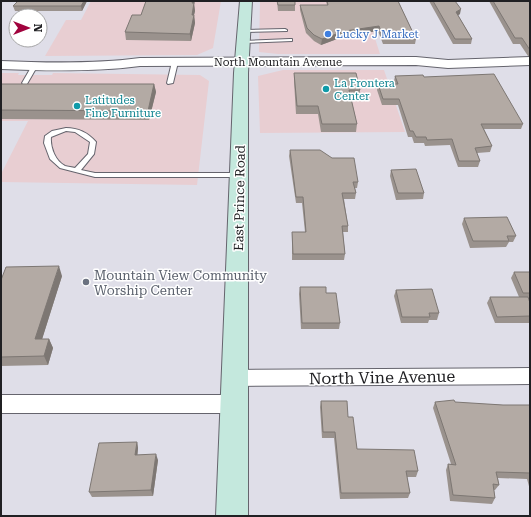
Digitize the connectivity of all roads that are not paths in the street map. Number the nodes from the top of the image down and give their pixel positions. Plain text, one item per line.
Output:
1 (246, 1) edge
2 (285, 30) dead end
3 (290, 40) dead end
4 (243, 45) junction
5 (530, 60) edge
6 (175, 62) junction
7 (1, 65) edge
8 (32, 65) junction
9 (25, 83) edge
10 (170, 83) dead end
11 (78, 170) junction
12 (239, 175) junction
13 (530, 376) edge
14 (235, 378) junction
15 (1, 404) edge
16 (234, 404) junction
17 (232, 516) edge

1 - 4 main road, East Prince Road
2 - 4 lane
3 - 4 lane
4 - 5 street, North Mountain Avenue
4 - 6 street, North Mountain Avenue
4 - 12 main road, East Prince Road
6 - 8 street, North Mountain Avenue
6 - 10 lane
7 - 8 street, North Mountain Avenue
8 - 9 lane
11 - 11 lane
11 - 12 lane
12 - 14 main road, East Prince Road
13 - 14 street, North Vine Avenue
14 - 16 main road, East Prince Road
15 - 16 street
16 - 17 main road, East Prince Road

